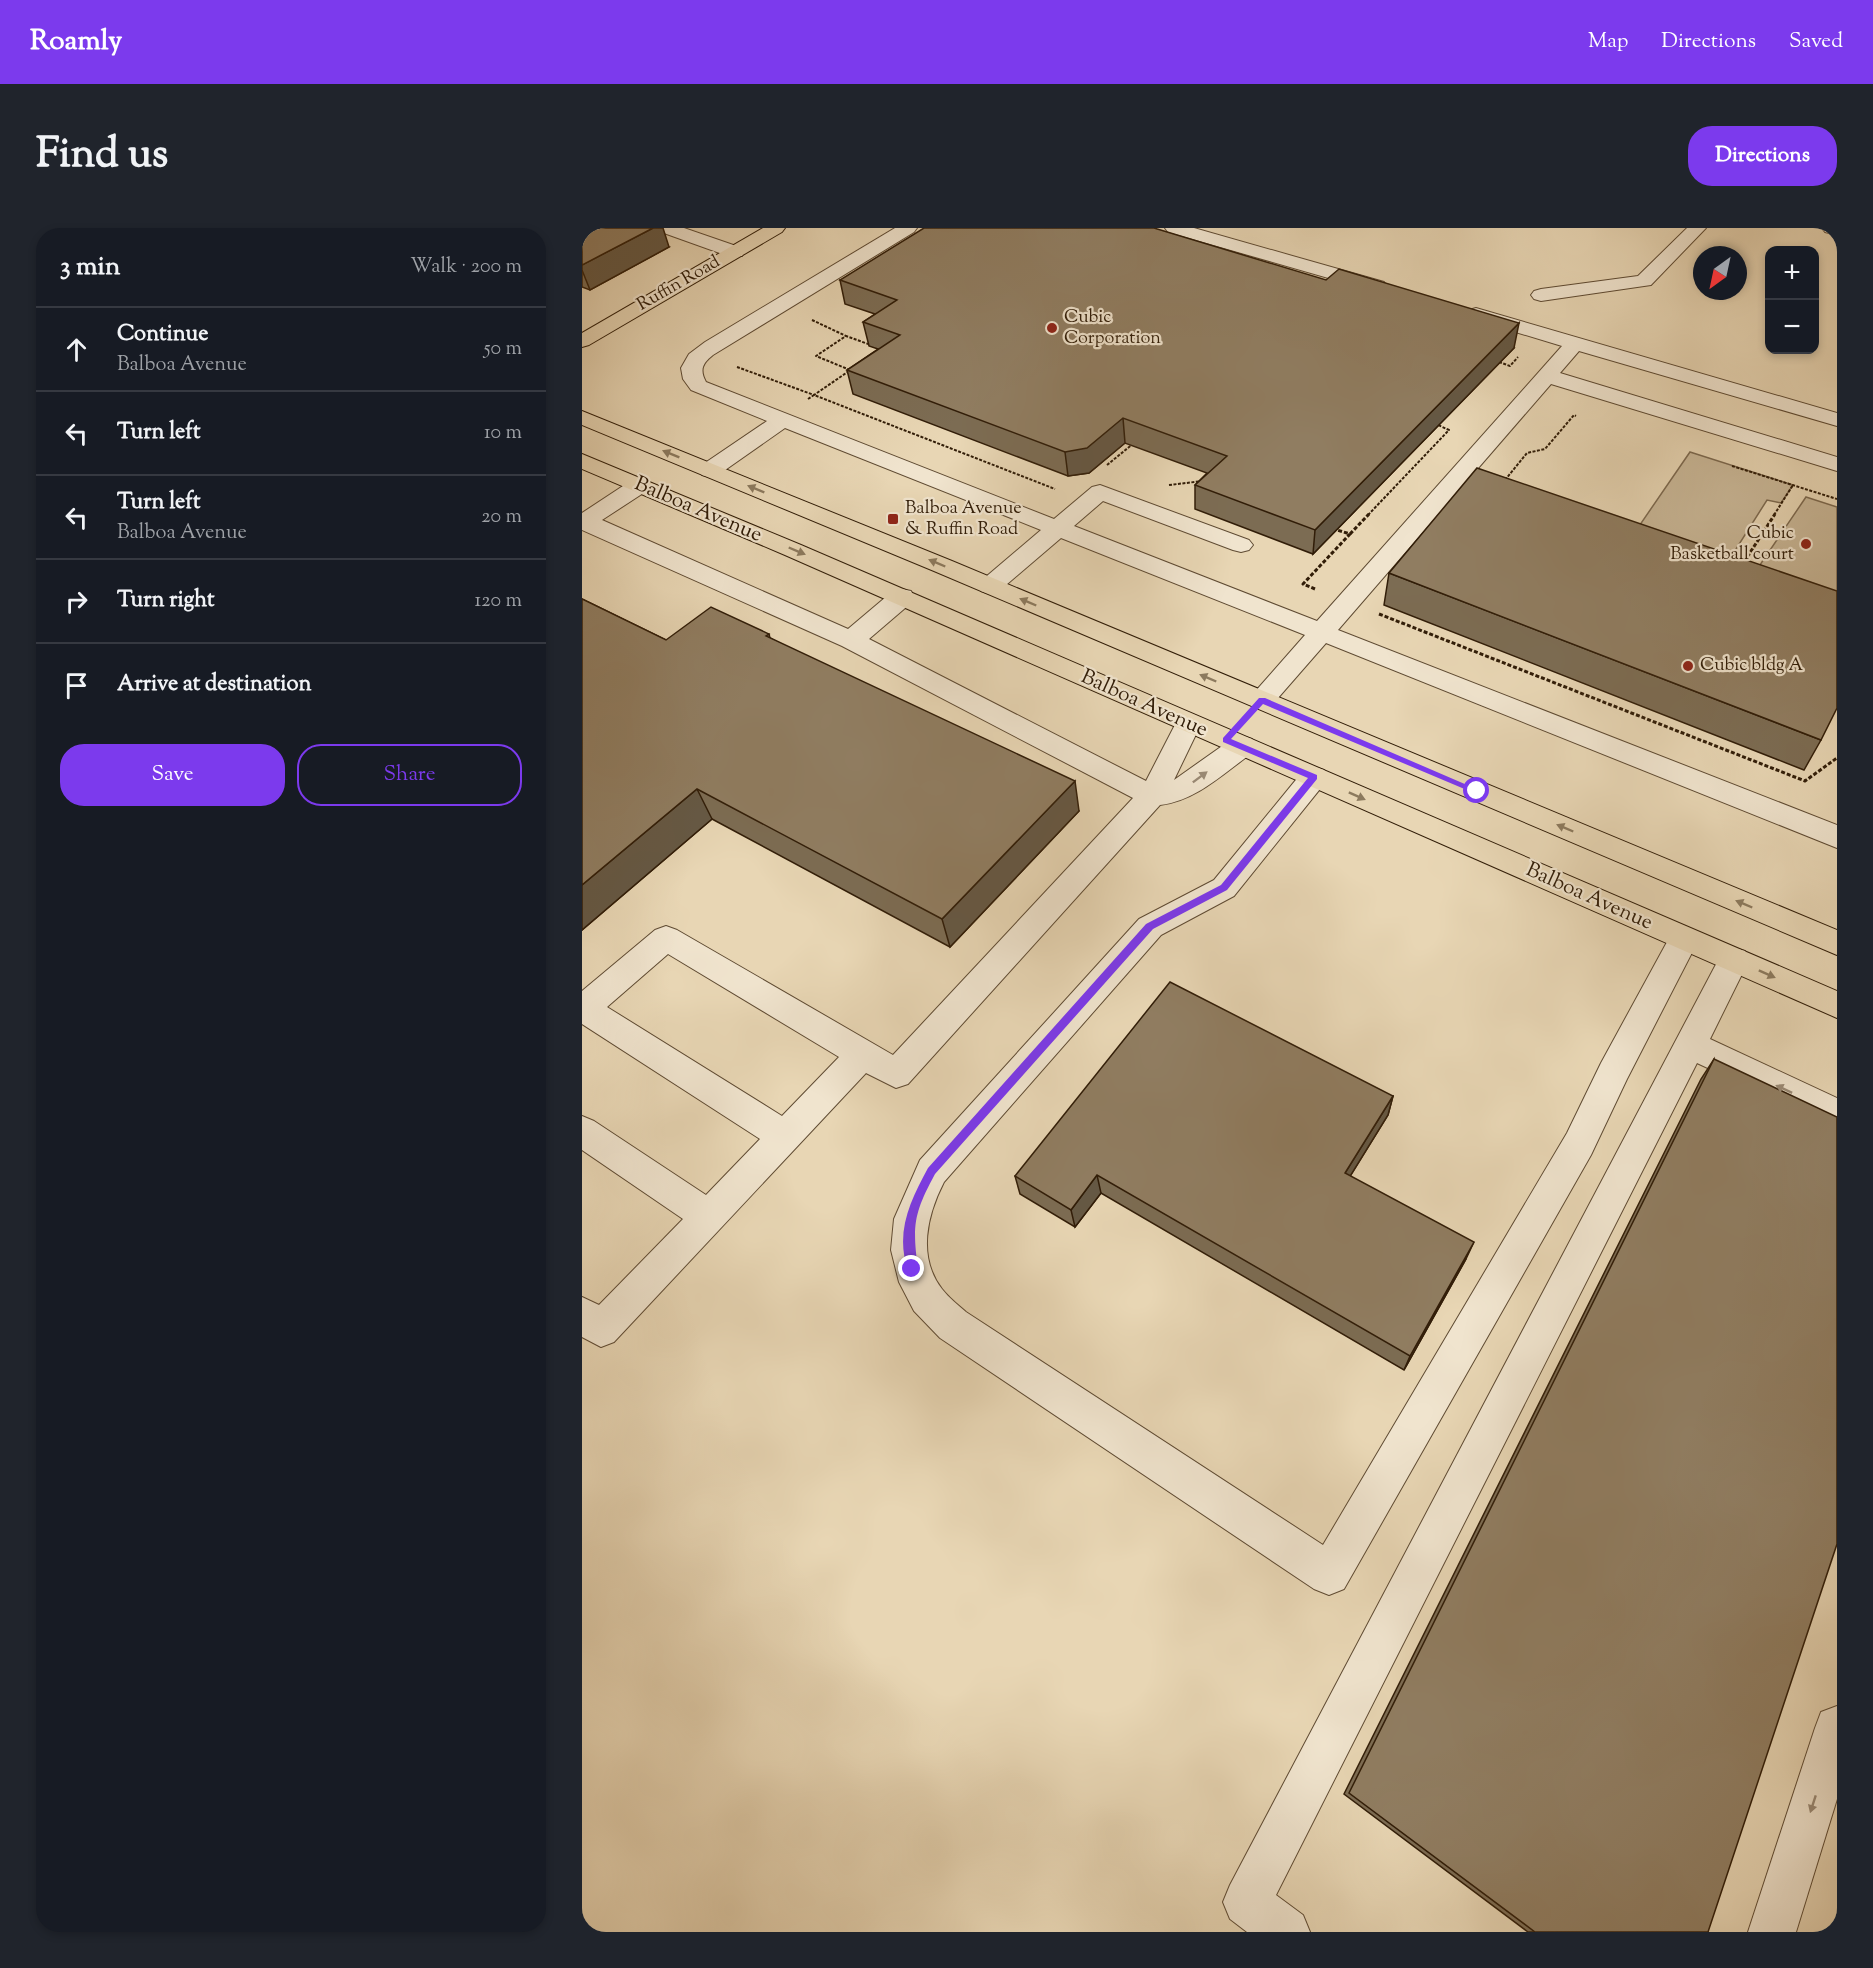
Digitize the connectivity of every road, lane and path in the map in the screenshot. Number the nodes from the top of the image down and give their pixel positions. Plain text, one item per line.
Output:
1 (667, 228) edge
2 (774, 228) edge
3 (908, 228) edge
4 (1174, 228) edge
5 (1697, 228) edge
6 (1831, 228) edge
7 (1837, 230) edge
8 (735, 252) junction
9 (1392, 290) edge
10 (1541, 295) dead end
11 (1461, 310) edge
12 (809, 319) dead end
13 (846, 336) junction
14 (582, 341) edge
15 (1576, 342) junction
16 (871, 345) edge
17 (745, 361) dead end
18 (860, 363) edge
19 (850, 370) junction
20 (1547, 376) junction
21 (814, 395) junction
22 (805, 401) dead end
23 (582, 417) edge
24 (1584, 419) dead end
25 (783, 420) junction
26 (1837, 420) edge
27 (1438, 426) edge
28 (1136, 442) edge
29 (582, 461) edge
30 (1725, 463) dead end
31 (1837, 464) edge
32 (710, 470) junction
33 (1101, 470) dead end
34 (1502, 484) edge
35 (640, 485) junction
36 (1793, 485) junction
37 (1060, 491) dead end
38 (1837, 499) edge
39 (583, 521) edge
40 (1056, 530) junction
41 (1337, 530) edge
42 (1350, 534) junction
43 (1241, 545) dead end
44 (1740, 567) edge
45 (990, 586) junction
46 (1324, 592) dead end
47 (902, 597) junction
48 (1369, 610) dead end
49 (1324, 632) junction
50 (851, 640) junction
51 (1262, 700) junction
52 (1188, 724) junction
53 (1234, 743) junction
54 (1837, 758) edge
55 (1314, 777) junction
56 (1152, 796) junction
57 (1837, 837) edge
58 (1684, 939) junction
59 (1837, 943) edge
60 (1734, 960) junction
61 (1837, 1005) edge
62 (583, 1010) edge
63 (1691, 1045) junction
64 (862, 1054) junction
65 (1837, 1114) edge
66 (582, 1131) edge
67 (784, 1136) junction
68 (708, 1216) junction
69 (582, 1315) edge
70 (1837, 1728) edge
71 (1287, 1932) edge
72 (1772, 1932) edge

1 - 8 lane
2 - 8 main road, Ruffin Road
3 - 25 lane
4 - 9 lane
5 - 10 lane
6 - 7 lane
8 - 14 main road, Ruffin Road
11 - 15 lane
12 - 13 path
13 - 16 path
13 - 19 path
15 - 20 lane
15 - 26 lane
17 - 21 path
18 - 19 path
19 - 21 path
20 - 31 lane
20 - 49 lane
21 - 22 path
21 - 37 path
32 -> 23 main road, Balboa Avenue
24 - 34 path
25 - 32 lane
25 - 40 lane
27 - 42 path
28 - 33 path
29 - 35 main road, Balboa Avenue
30 - 36 path
45 -> 32 main road, Balboa Avenue
35 - 39 lane
35 -> 47 main road, Balboa Avenue
36 - 38 path
36 - 44 path
39 - 50 lane
40 - 43 lane
40 - 45 lane
40 - 49 lane
41 - 42 path
42 - 46 path
51 -> 45 main road, Balboa Avenue
47 - 50 lane
47 - 52 main road, Balboa Avenue
48 - 54 path
49 - 51 lane
49 - 57 lane
50 - 56 lane
51 - 53 main road
59 -> 51 main road, Balboa Avenue
52 - 53 main road, Balboa Avenue
52 - 56 lane
53 - 55 main road, Balboa Avenue
56 -> 53 lane
55 -> 58 main road, Balboa Avenue
55 - 58 lane
56 - 64 lane
58 - 60 main road, Balboa Avenue
60 -> 61 main road, Balboa Avenue
60 - 63 lane
62 - 64 lane
62 - 67 lane
65 -> 63 lane
63 - 71 lane
64 - 67 lane
66 - 68 lane
67 - 68 lane
68 - 69 lane
70 -> 72 lane

